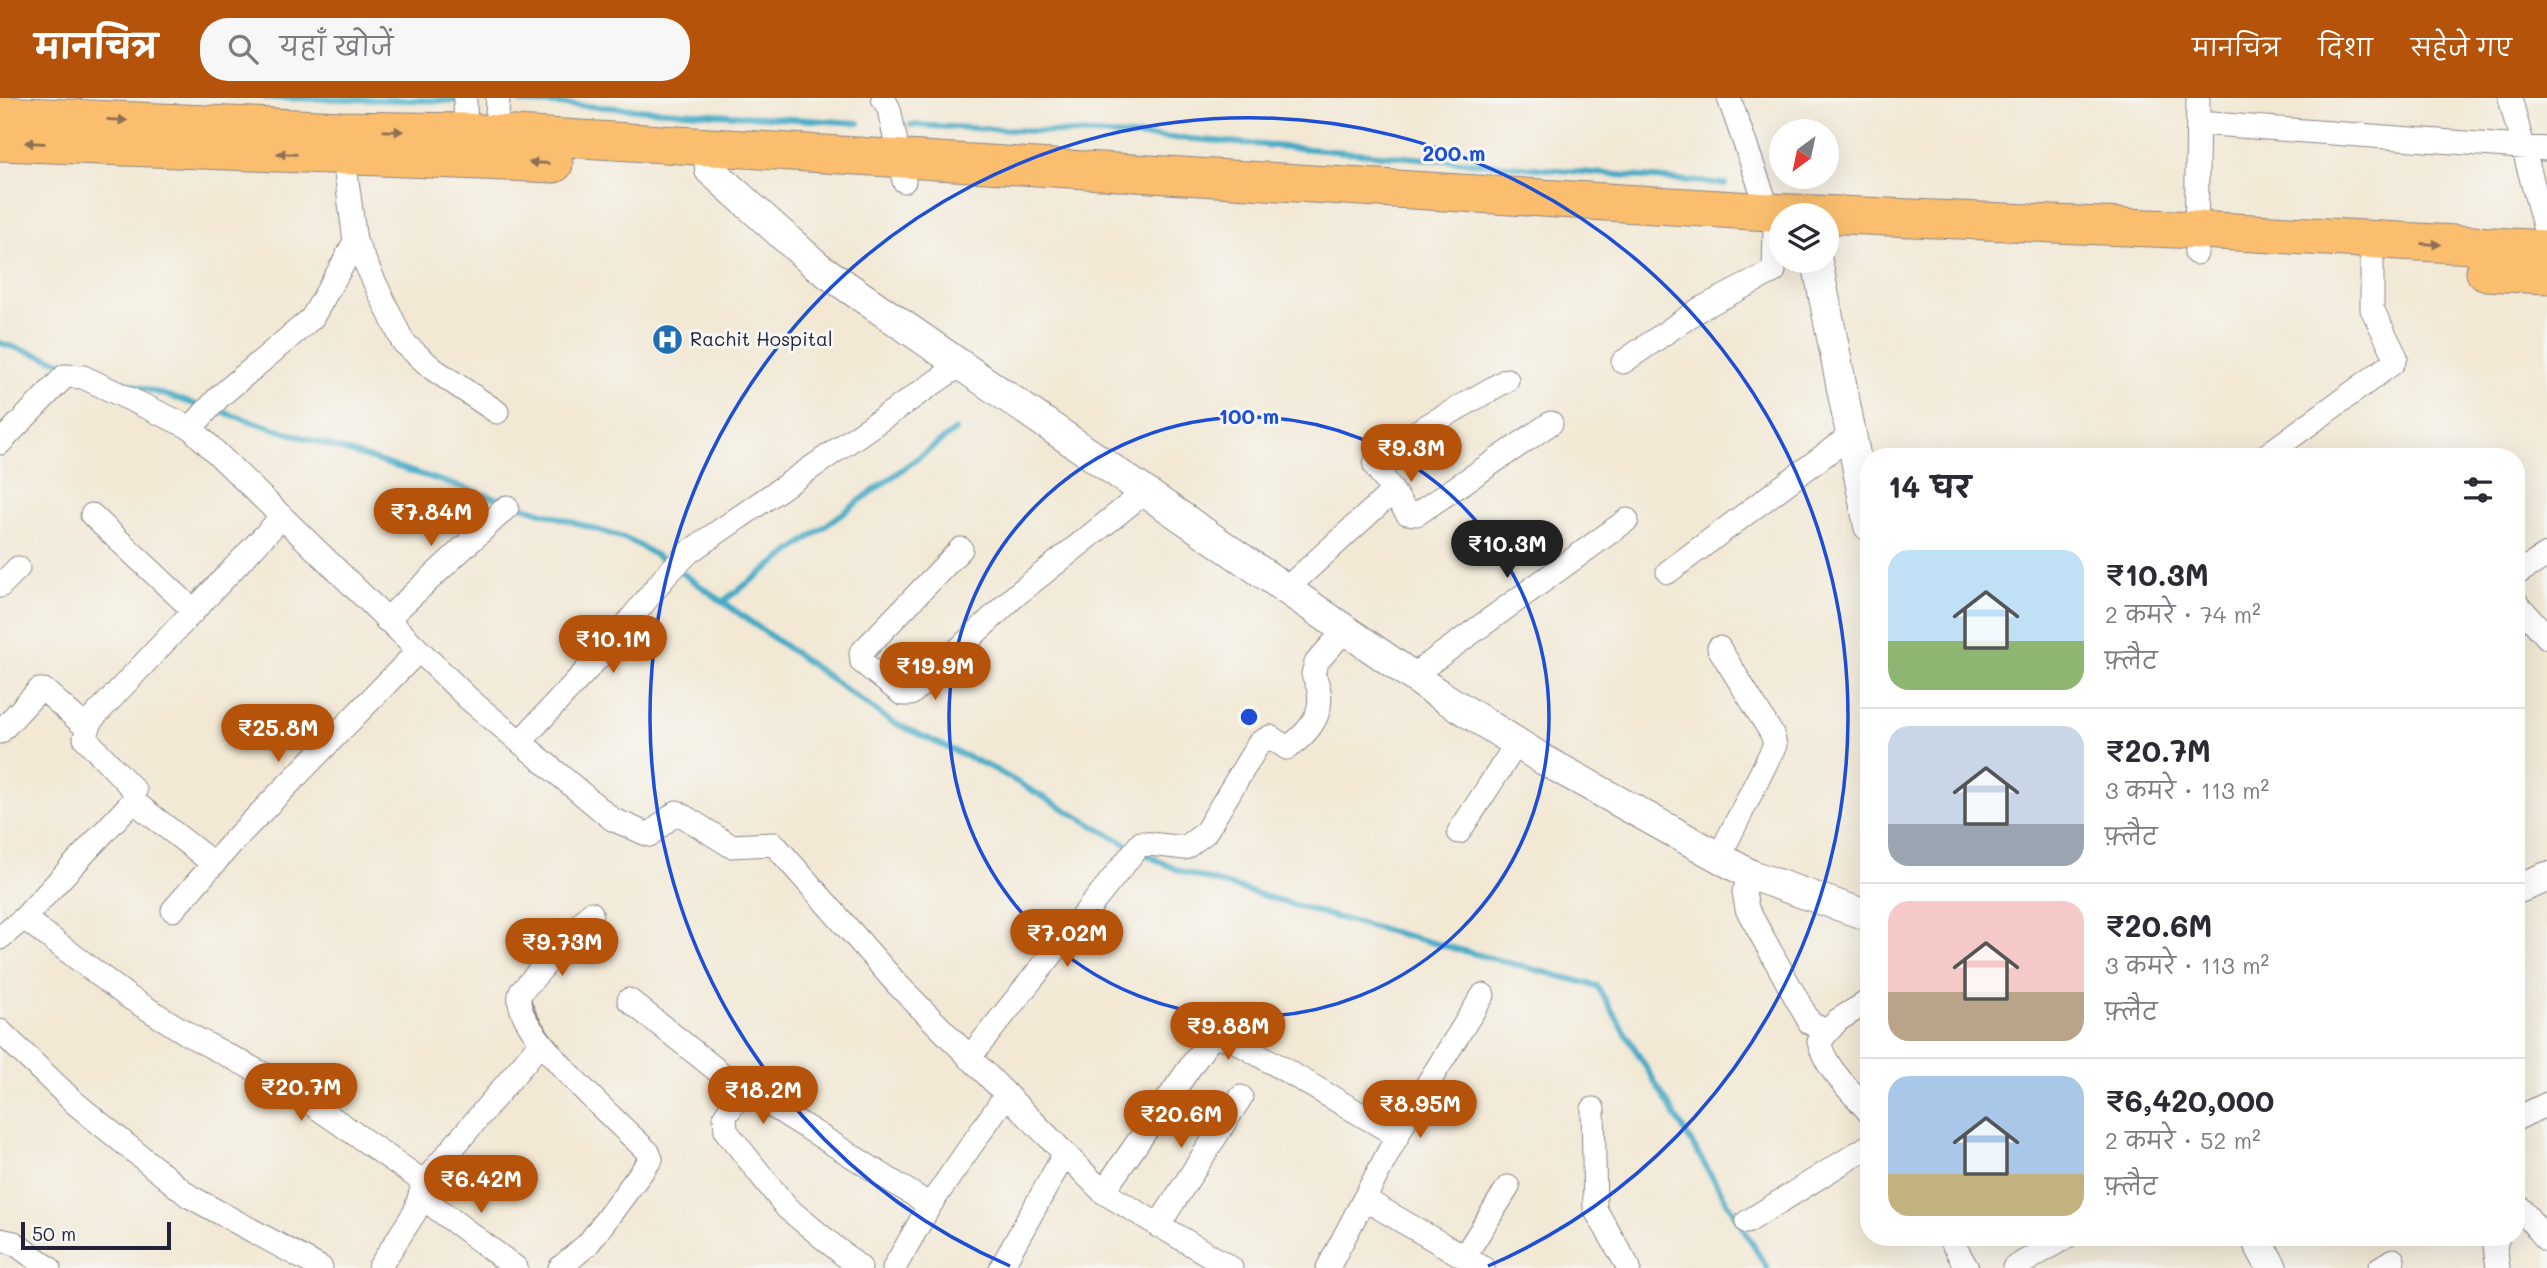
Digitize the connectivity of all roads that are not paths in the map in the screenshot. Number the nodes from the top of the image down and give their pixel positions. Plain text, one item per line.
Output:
1 (498, 98) edge
2 (883, 98) edge
3 (1729, 98) edge
4 (2198, 98) edge
5 (2510, 98) edge
6 (0, 115) edge
7 (2198, 123) junction
8 (477, 137) edge
9 (0, 142) edge
10 (342, 143) junction
11 (2524, 149) junction
12 (2547, 149) edge
13 (710, 160) junction
14 (902, 171) junction
15 (1785, 203) edge
16 (1769, 221) edge
17 (1839, 224) edge
18 (2547, 237) edge
19 (355, 241) junction
20 (2197, 242) junction
21 (2547, 249) edge
22 (2371, 254) junction
23 (1770, 273) edge
24 (1819, 273) edge
25 (2547, 275) edge
26 (1623, 362) dead end
27 (960, 365) junction
28 (1507, 380) dead end
29 (497, 412) dead end
30 (1551, 424) dead end
31 (191, 428) junction
32 (1850, 436) junction
33 (0, 443) edge
34 (2276, 448) edge
35 (1860, 483) edge
36 (1145, 492) junction
37 (1391, 494) junction
38 (507, 507) dead end
39 (92, 515) dead end
40 (281, 518) junction
41 (1627, 520) dead end
42 (961, 549) dead end
43 (2547, 555) edge
44 (18, 568) dead end
45 (2525, 568) edge
46 (1668, 572) dead end
47 (0, 586) edge
48 (1286, 589) junction
49 (194, 611) junction
50 (2525, 613) edge
51 (386, 620) junction
52 (1345, 629) junction
53 (2547, 637) edge
54 (1719, 648) dead end
55 (418, 651) junction
56 (1412, 676) junction
57 (87, 728) junction
58 (0, 732) edge
59 (520, 743) junction
60 (1517, 743) junction
61 (133, 802) junction
62 (1459, 832) dead end
63 (1719, 857) junction
64 (214, 864) junction
65 (1751, 875) junction
66 (2547, 877) edge
67 (2525, 886) edge
68 (173, 910) dead end
69 (591, 913) dead end
70 (1860, 913) edge
71 (24, 918) junction
72 (0, 938) edge
73 (1482, 995) dead end
74 (629, 1000) dead end
75 (1860, 1006) edge
76 (0, 1031) edge
77 (1826, 1031) junction
78 (540, 1045) junction
79 (969, 1058) junction
80 (745, 1088) junction
81 (1006, 1095) junction
82 (1241, 1097) dead end
83 (1860, 1101) edge
84 (2547, 1104) edge
85 (1593, 1109) dead end
86 (2525, 1115) edge
87 (1398, 1136) junction
88 (1860, 1152) edge
89 (1064, 1155) junction
90 (1508, 1187) dead end
91 (421, 1189) junction
92 (1103, 1192) junction
93 (1364, 1199) junction
94 (930, 1205) junction
95 (2525, 1213) edge
96 (1747, 1222) dead end
97 (1158, 1226) junction
98 (2547, 1240) edge
99 (2, 1244) edge
100 (1954, 1246) edge
101 (2051, 1246) edge
102 (2260, 1246) edge
103 (2495, 1246) edge
104 (1473, 1262) edge
105 (49, 1268) edge
106 (321, 1268) edge
107 (379, 1268) edge
108 (516, 1268) edge
109 (559, 1268) edge
110 (860, 1268) edge
111 (894, 1268) edge
112 (1001, 1268) edge
113 (1231, 1268) edge
114 (1328, 1268) edge
115 (1629, 1268) edge
116 (1967, 1268) edge
117 (2014, 1268) edge
118 (2272, 1268) edge
119 (2498, 1268) edge

1 - 8 street
2 - 14 street
3 - 15 street
4 - 7 street
5 - 11 street
6 -> 10 main road
7 - 11 street
7 - 20 street
8 - 10 main road
8 - 13 main road
10 -> 9 main road
10 - 19 street
11 - 12 street
11 - 18 street
13 - 14 main road
13 - 27 street
14 - 16 main road
17 - 20 main road
19 - 29 street
19 - 31 street
20 - 22 main road
22 -> 21 main road
22 - 25 main road
22 - 34 street
23 - 26 street
24 - 32 street
27 - 36 street
27 - 59 street
28 - 37 street
30 - 37 street
31 - 33 street
31 - 40 street
32 - 35 street
32 - 46 street
36 - 42 street
36 - 48 street
37 - 48 street
38 - 51 street
39 - 49 street
40 - 49 street
40 - 51 street
41 - 56 street
43 - 45 street
44 - 47 street
48 - 52 street
49 - 57 street
50 - 53 street
51 - 55 street
52 - 56 street
52 - 79 street
54 - 63 street
55 - 59 street
55 - 64 street
56 - 60 street
57 - 58 street
57 - 61 street
59 - 79 street
60 - 62 street
60 - 63 street
61 - 64 street
61 - 71 street
63 - 65 street
64 - 68 street
65 - 70 street
65 - 77 street
66 - 67 street
69 - 78 street
71 - 72 street
71 - 91 street
73 - 87 street
74 - 80 street
75 - 77 street
76 - 106 street
77 - 83 street
78 - 91 street
78 - 109 street
79 - 81 street
80 - 94 street
80 - 110 street
81 - 89 street
81 - 94 street
82 - 97 street
84 - 86 street
85 - 115 street
87 - 92 street
87 - 93 street
88 - 96 street
89 - 92 street
89 - 112 street
90 - 104 street
91 - 107 street
91 - 108 street
92 - 97 street
93 - 104 street
93 - 114 street
94 - 111 street
95 - 98 street
97 - 113 street
99 - 105 street
100 - 116 street
101 - 117 street
102 - 118 street
103 - 119 street

